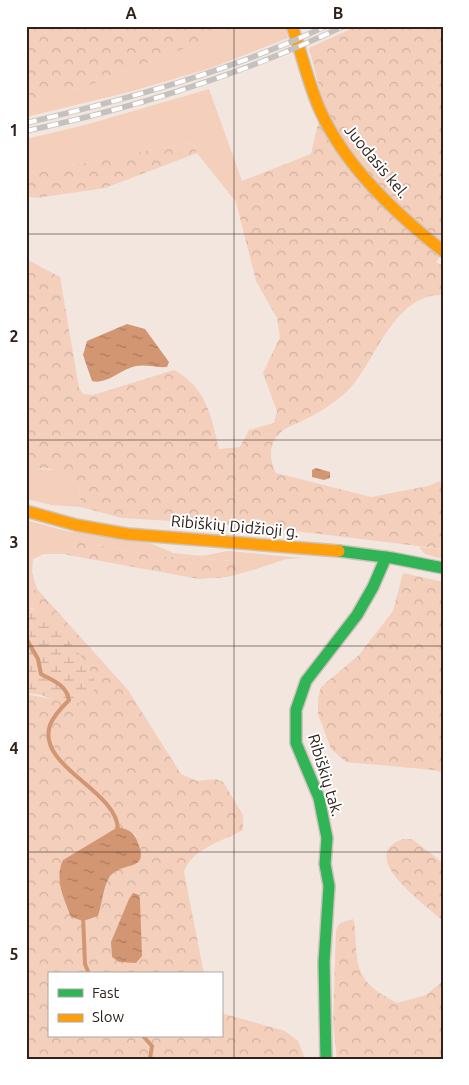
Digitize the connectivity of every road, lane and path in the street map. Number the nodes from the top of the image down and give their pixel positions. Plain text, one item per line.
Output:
1 (292, 26) edge
2 (443, 251) edge
3 (26, 511) edge
4 (386, 557) junction
5 (443, 568) edge
6 (326, 1059) edge

1 - 2 street, Juodasis kel.
3 - 4 street, Ribiškių Didžioji g.
4 - 5 street, Ribiškių Didžioji g.
4 - 6 street, Ribiškių tak.

